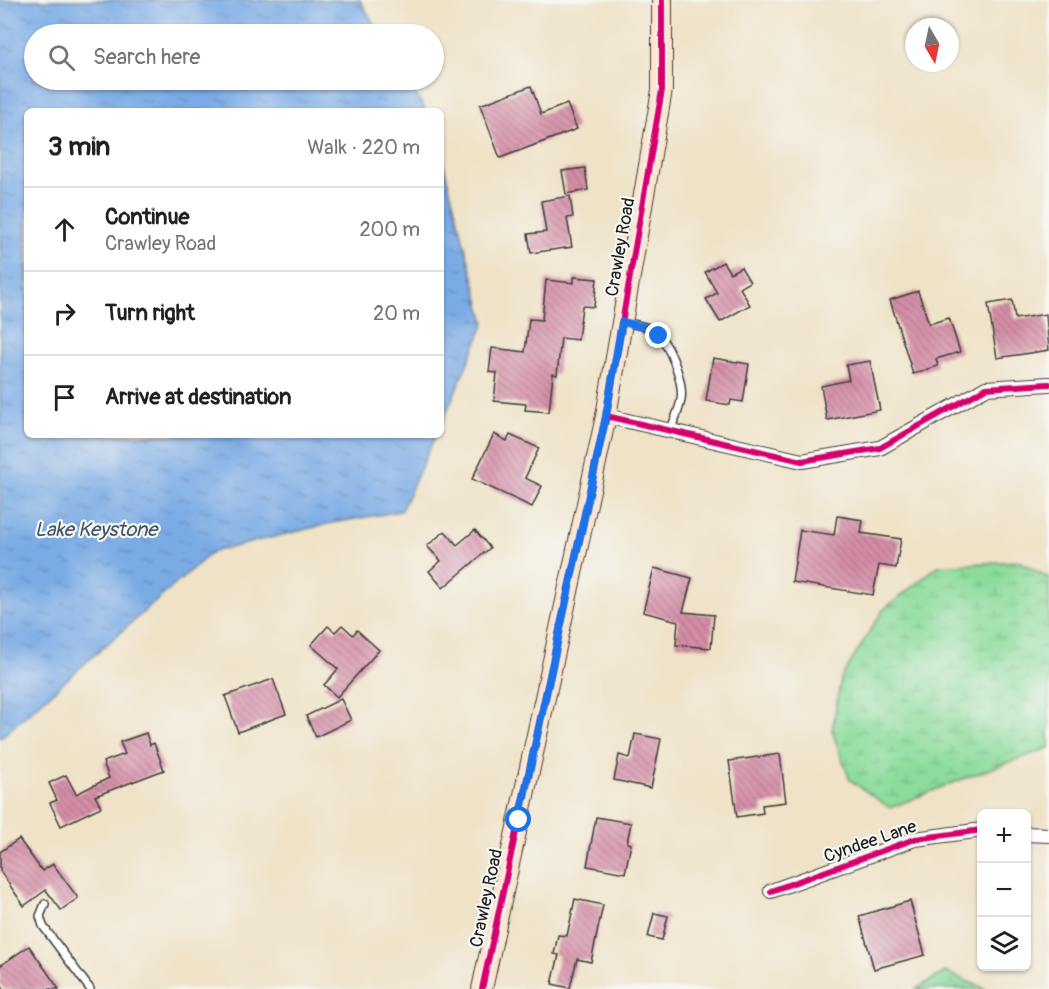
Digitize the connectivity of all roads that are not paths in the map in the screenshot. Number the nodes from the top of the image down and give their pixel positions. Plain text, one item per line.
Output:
1 (662, 0) edge
2 (622, 322) junction
3 (1049, 384) edge
4 (606, 416) junction
5 (670, 430) junction
6 (977, 830) edge
7 (1031, 834) edge
8 (1049, 835) edge
9 (771, 891) dead end
10 (45, 904) dead end
11 (90, 989) edge
12 (482, 989) edge

1 - 2 street, Crawley Road
2 - 4 street, Crawley Road
2 - 5 lane
3 - 5 street
4 - 5 street
4 - 12 street, Crawley Road
6 - 9 street, Cyndee Lane
7 - 8 street
10 - 11 lane

